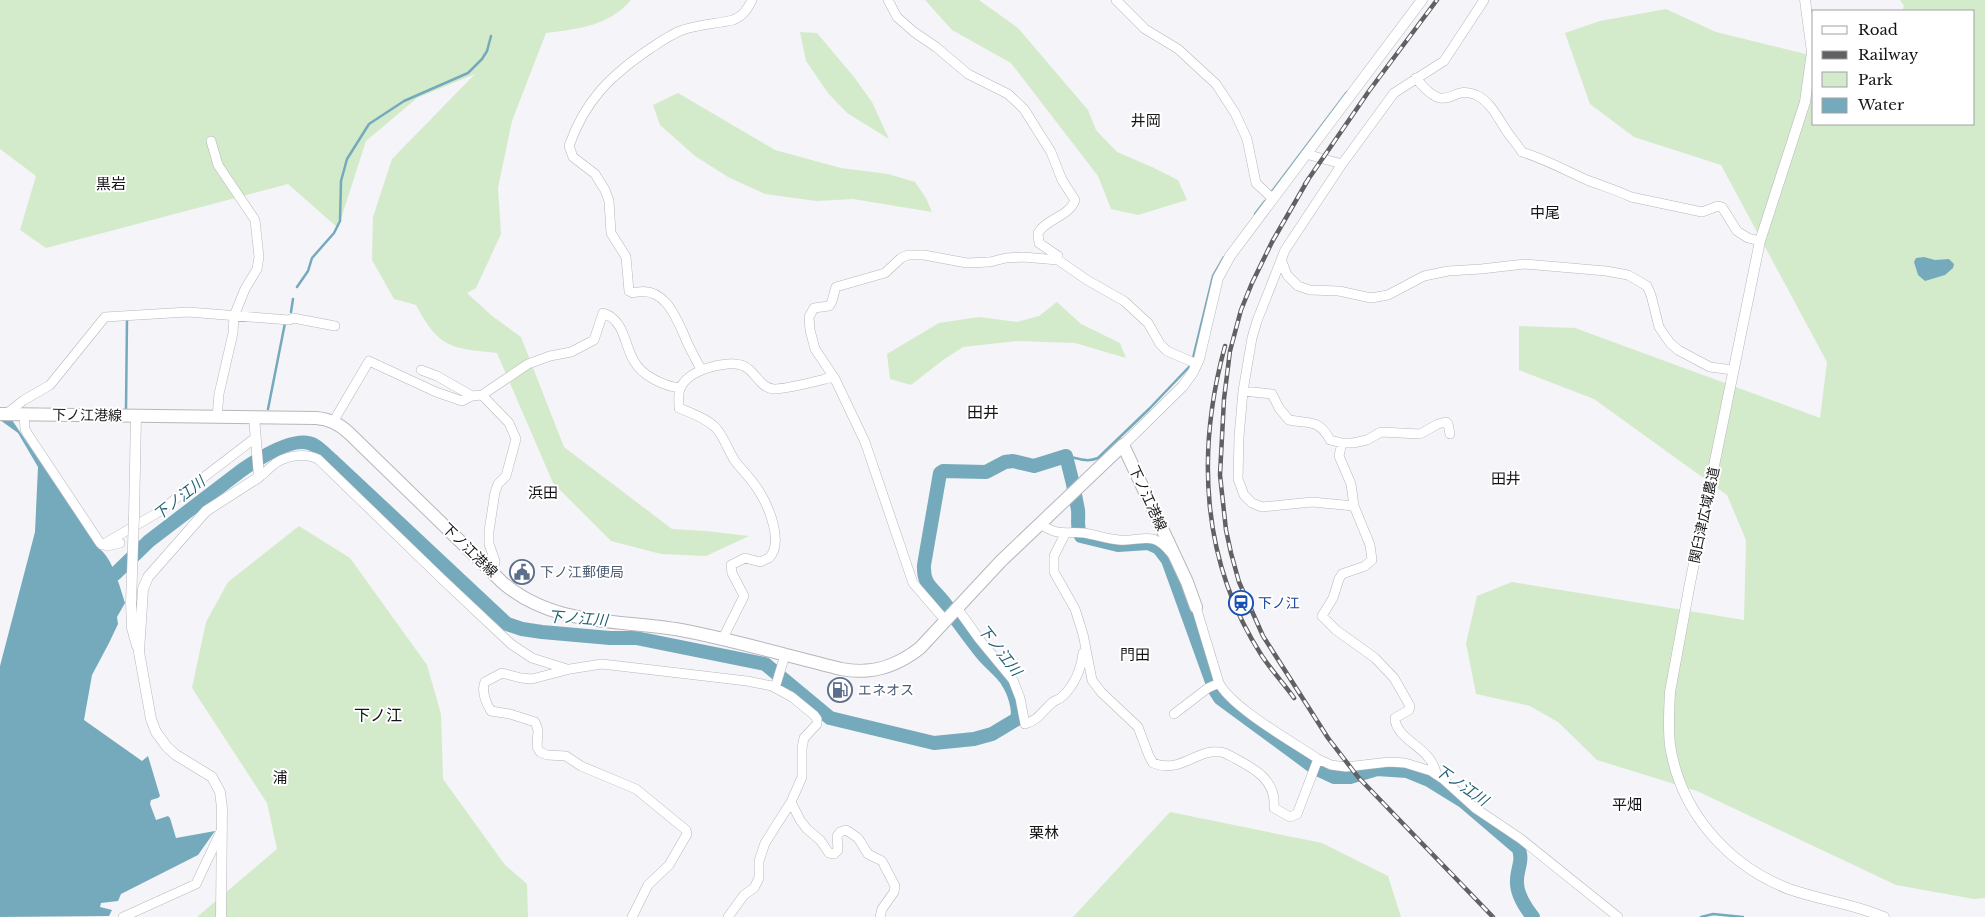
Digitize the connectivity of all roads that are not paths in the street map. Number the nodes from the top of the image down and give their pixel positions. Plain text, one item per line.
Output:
1 (752, 0) edge
2 (888, 0) edge
3 (1116, 0) edge
4 (1422, 0) edge
5 (1484, 0) edge
6 (1805, 0) edge
7 (1416, 78) junction
8 (211, 141) dead end
9 (1306, 154) junction
10 (1342, 164) junction
11 (1273, 199) junction
12 (1760, 241) junction
13 (1281, 258) junction
14 (1058, 260) junction
15 (234, 316) junction
16 (335, 326) dead end
17 (1193, 362) junction
18 (701, 369) junction
19 (421, 370) dead end
20 (1733, 370) junction
21 (834, 377) junction
22 (680, 388) junction
23 (1243, 391) junction
24 (482, 395) junction
25 (472, 396) junction
26 (3, 414) edge
27 (24, 415) junction
28 (136, 416) junction
29 (217, 417) junction
30 (254, 417) junction
31 (333, 422) junction
32 (1450, 434) dead end
33 (255, 440) junction
34 (1342, 443) junction
35 (1123, 445) junction
36 (259, 476) junction
37 (1354, 506) junction
38 (1040, 524) junction
39 (1065, 534) junction
40 (120, 543) dead end
41 (102, 545) junction
42 (1177, 560) junction
43 (493, 573) junction
44 (1196, 607) joint
45 (956, 608) junction
46 (946, 620) junction
47 (722, 640) junction
48 (1084, 643) junction
49 (139, 652) junction
50 (783, 660) junction
51 (570, 669) junction
52 (1215, 685) junction
53 (775, 686) junction
54 (1174, 714) dead end
55 (1316, 764) junction
56 (1437, 775) junction
57 (792, 802) junction
58 (222, 829) junction
59 (123, 917) edge
60 (221, 917) edge
61 (632, 917) edge
62 (728, 917) edge
63 (880, 917) edge
64 (1618, 917) edge
65 (1884, 917) edge

1 - 18 street
2 - 14 street
3 - 11 street
4 - 9 street
5 - 7 street
6 - 12 street, 関臼津広域農道
7 - 10 street
7 - 12 street
8 - 15 street
9 - 10 street
9 - 11 street
10 - 13 street
11 - 17 street
12 - 20 street, 関臼津広域農道
13 - 20 street
13 - 23 street
14 - 17 street
14 - 21 street
15 - 16 street
15 - 26 street
15 - 29 street
17 - 35 street
18 - 21 street
18 - 22 street
19 - 25 street
20 - 65 street, 関臼津広域農道
21 - 46 street
22 - 24 street
22 - 47 street
23 - 34 street
23 - 37 street
24 - 25 street
24 - 43 street
25 - 31 street
26 - 27 main road, 下ノ江港線
27 - 28 main road, 下ノ江港線
27 - 41 street
28 - 29 main road, 下ノ江港線
28 - 49 street, bridge
29 - 30 main road, 下ノ江港線
30 - 31 main road, 下ノ江港線
30 - 33 street
31 - 43 main road, 下ノ江港線
32 - 34 street
33 - 36 street
33 - 41 street
34 - 37 street
35 - 38 main road, 下ノ江港線
35 - 42 main road, 下ノ江港線
36 - 49 street
36 - 51 street
37 - 56 street
38 - 39 street
38 - 45 main road, 下ノ江港線
39 - 42 street
39 - 48 street
40 - 41 street
42 - 44 main road, 下ノ江港線
43 - 47 main road, 下ノ江港線
44 - 52 street
45 - 46 main road, 下ノ江港線
45 - 48 street
46 - 50 main road, 下ノ江港線
47 - 50 main road, 下ノ江港線
48 - 55 street
49 - 58 street
50 - 53 street
51 - 53 street
51 - 61 street
52 - 54 street
52 - 55 street
53 - 57 street
55 - 56 street
56 - 64 street
57 - 62 street
57 - 63 street
58 - 59 street
58 - 60 street

